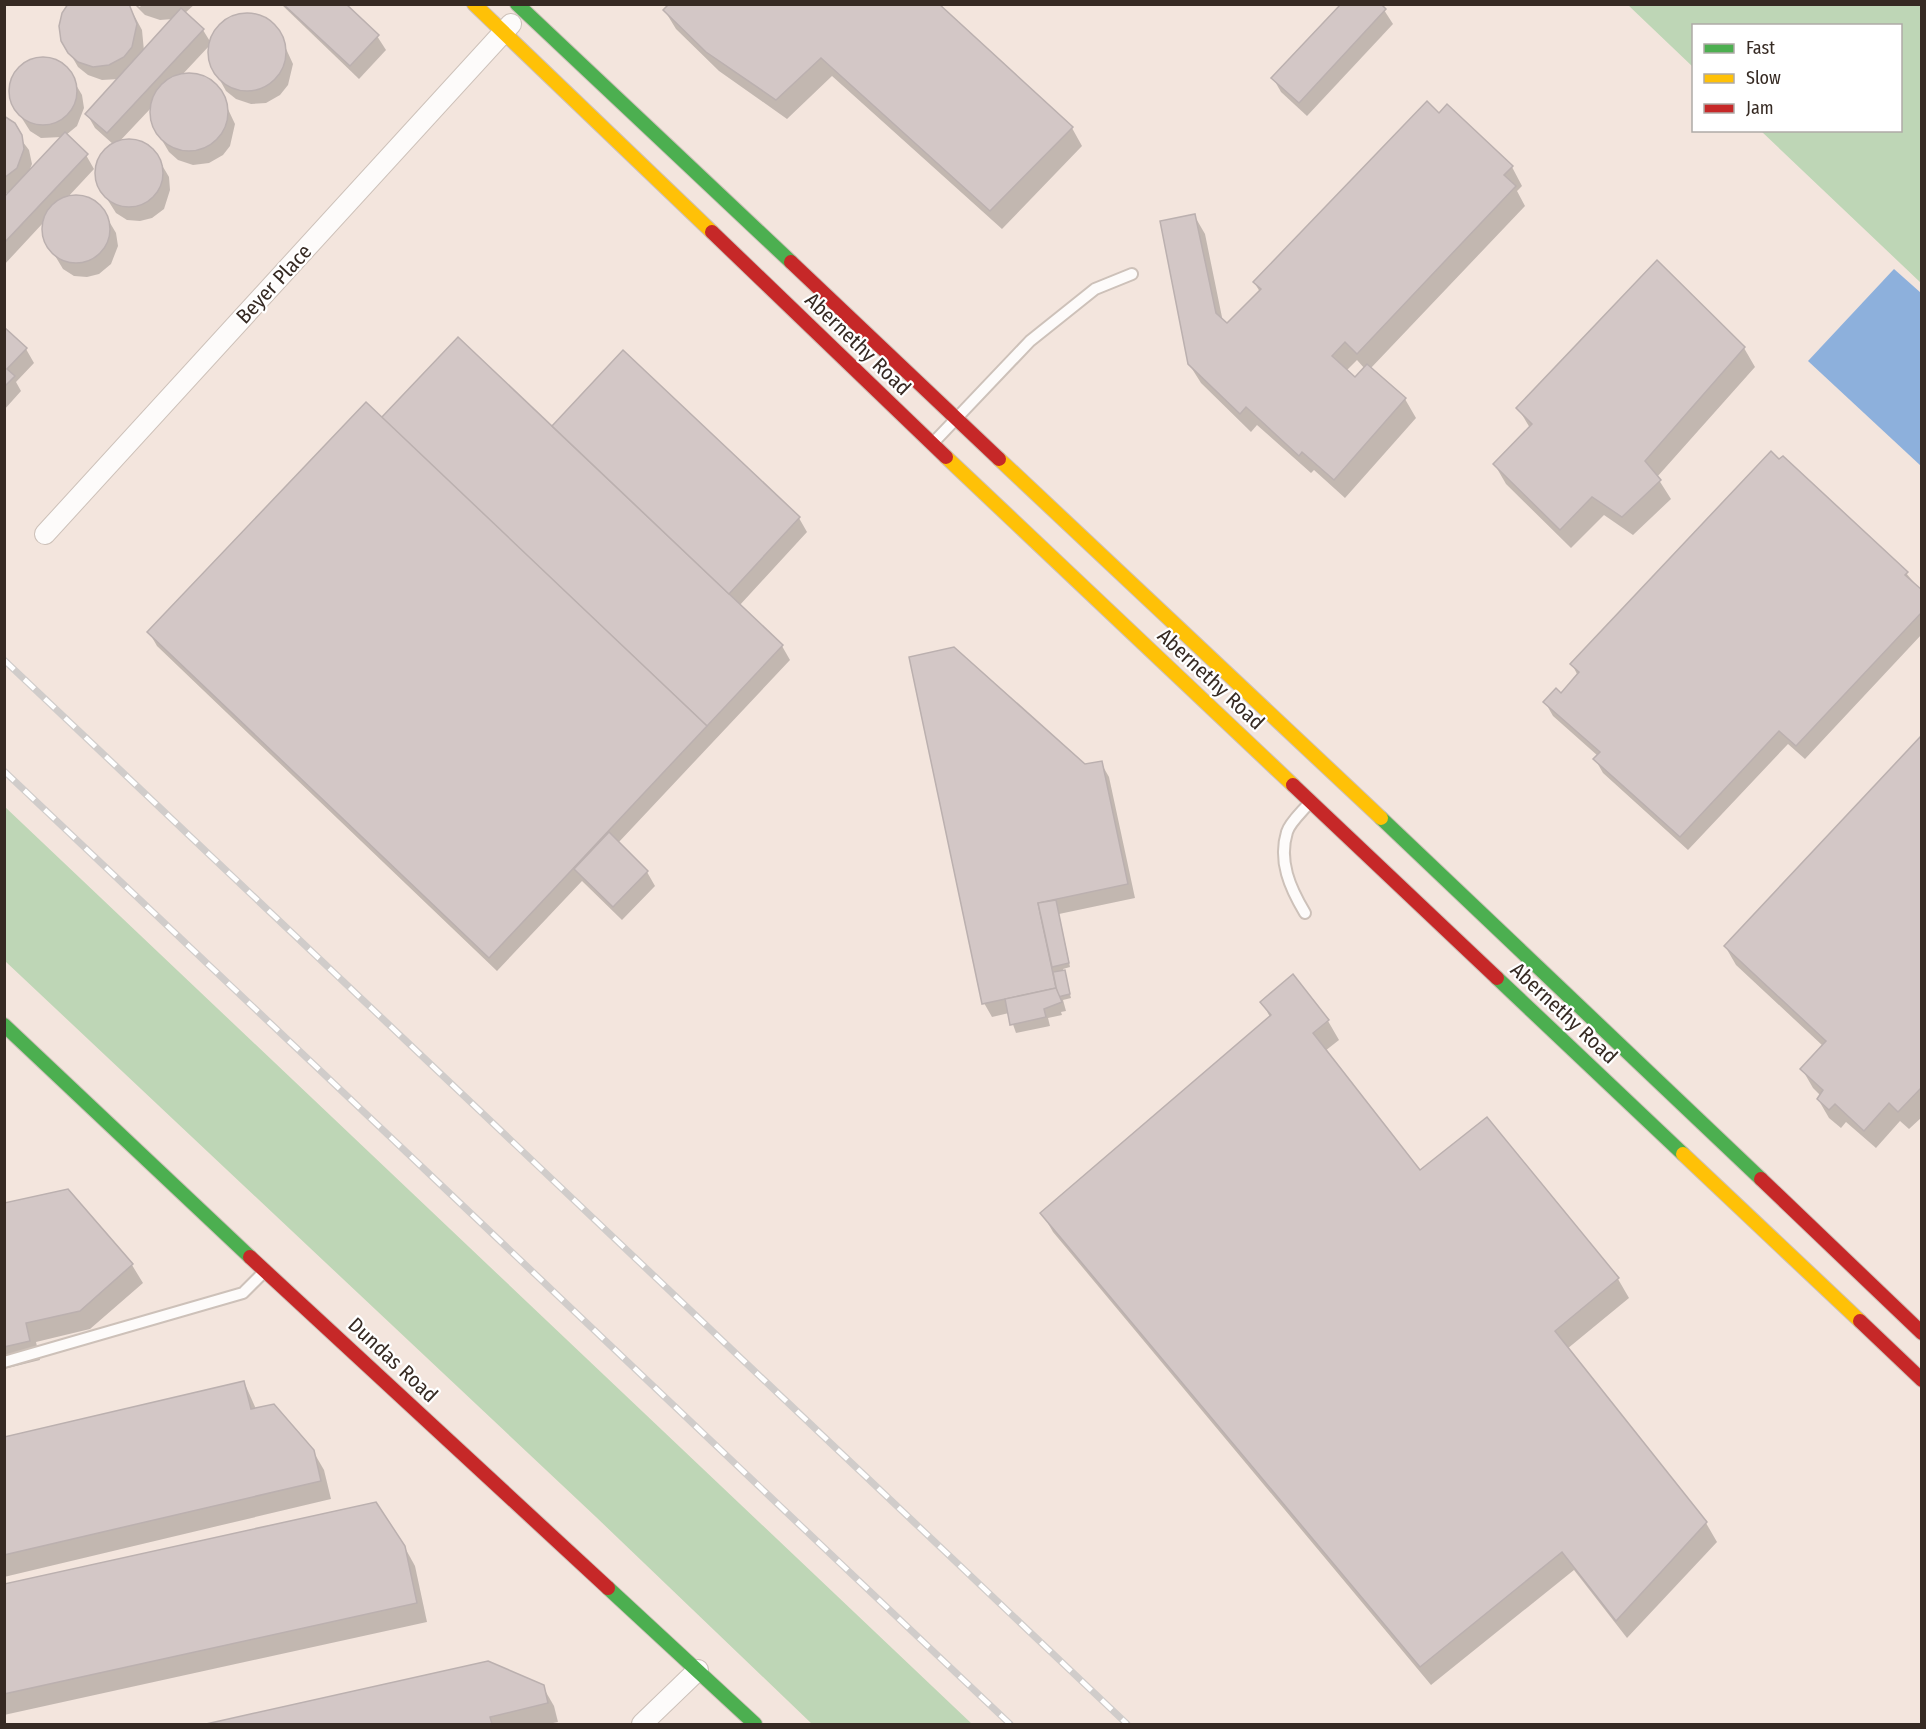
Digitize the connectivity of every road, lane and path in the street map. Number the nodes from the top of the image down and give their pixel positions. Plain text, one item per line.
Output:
1 (474, 4) edge
2 (521, 6) edge
3 (504, 33) junction
4 (1132, 274) dead end
5 (956, 419) junction
6 (932, 444) junction
7 (45, 534) dead end
8 (1311, 802) junction
9 (1369, 832) junction
10 (1305, 913) dead end
11 (4, 1024) edge
12 (265, 1271) junction
13 (1896, 1332) junction
14 (1922, 1333) edge
15 (4, 1362) edge
16 (1922, 1380) edge
17 (698, 1670) junction
18 (642, 1725) edge
19 (755, 1725) edge

1 - 3 main road, Abernethy Road
2 - 3 street, Beyer Place
2 - 5 main road, Abernethy Road
3 - 6 main road, Abernethy Road
3 - 7 street, Beyer Place
4 - 5 lane
5 - 6 lane
5 - 9 main road, Abernethy Road
6 - 8 main road, Abernethy Road
8 - 9 main road, Abernethy Road
8 - 10 lane
9 - 13 main road, Abernethy Road
9 - 13 main road, Abernethy Road
11 - 12 main road, Dundas Road
12 - 15 lane
12 - 17 main road, Dundas Road
13 - 14 main road, Abernethy Road
13 - 16 main road, Abernethy Road
17 - 18 street
17 - 19 main road, Dundas Road

